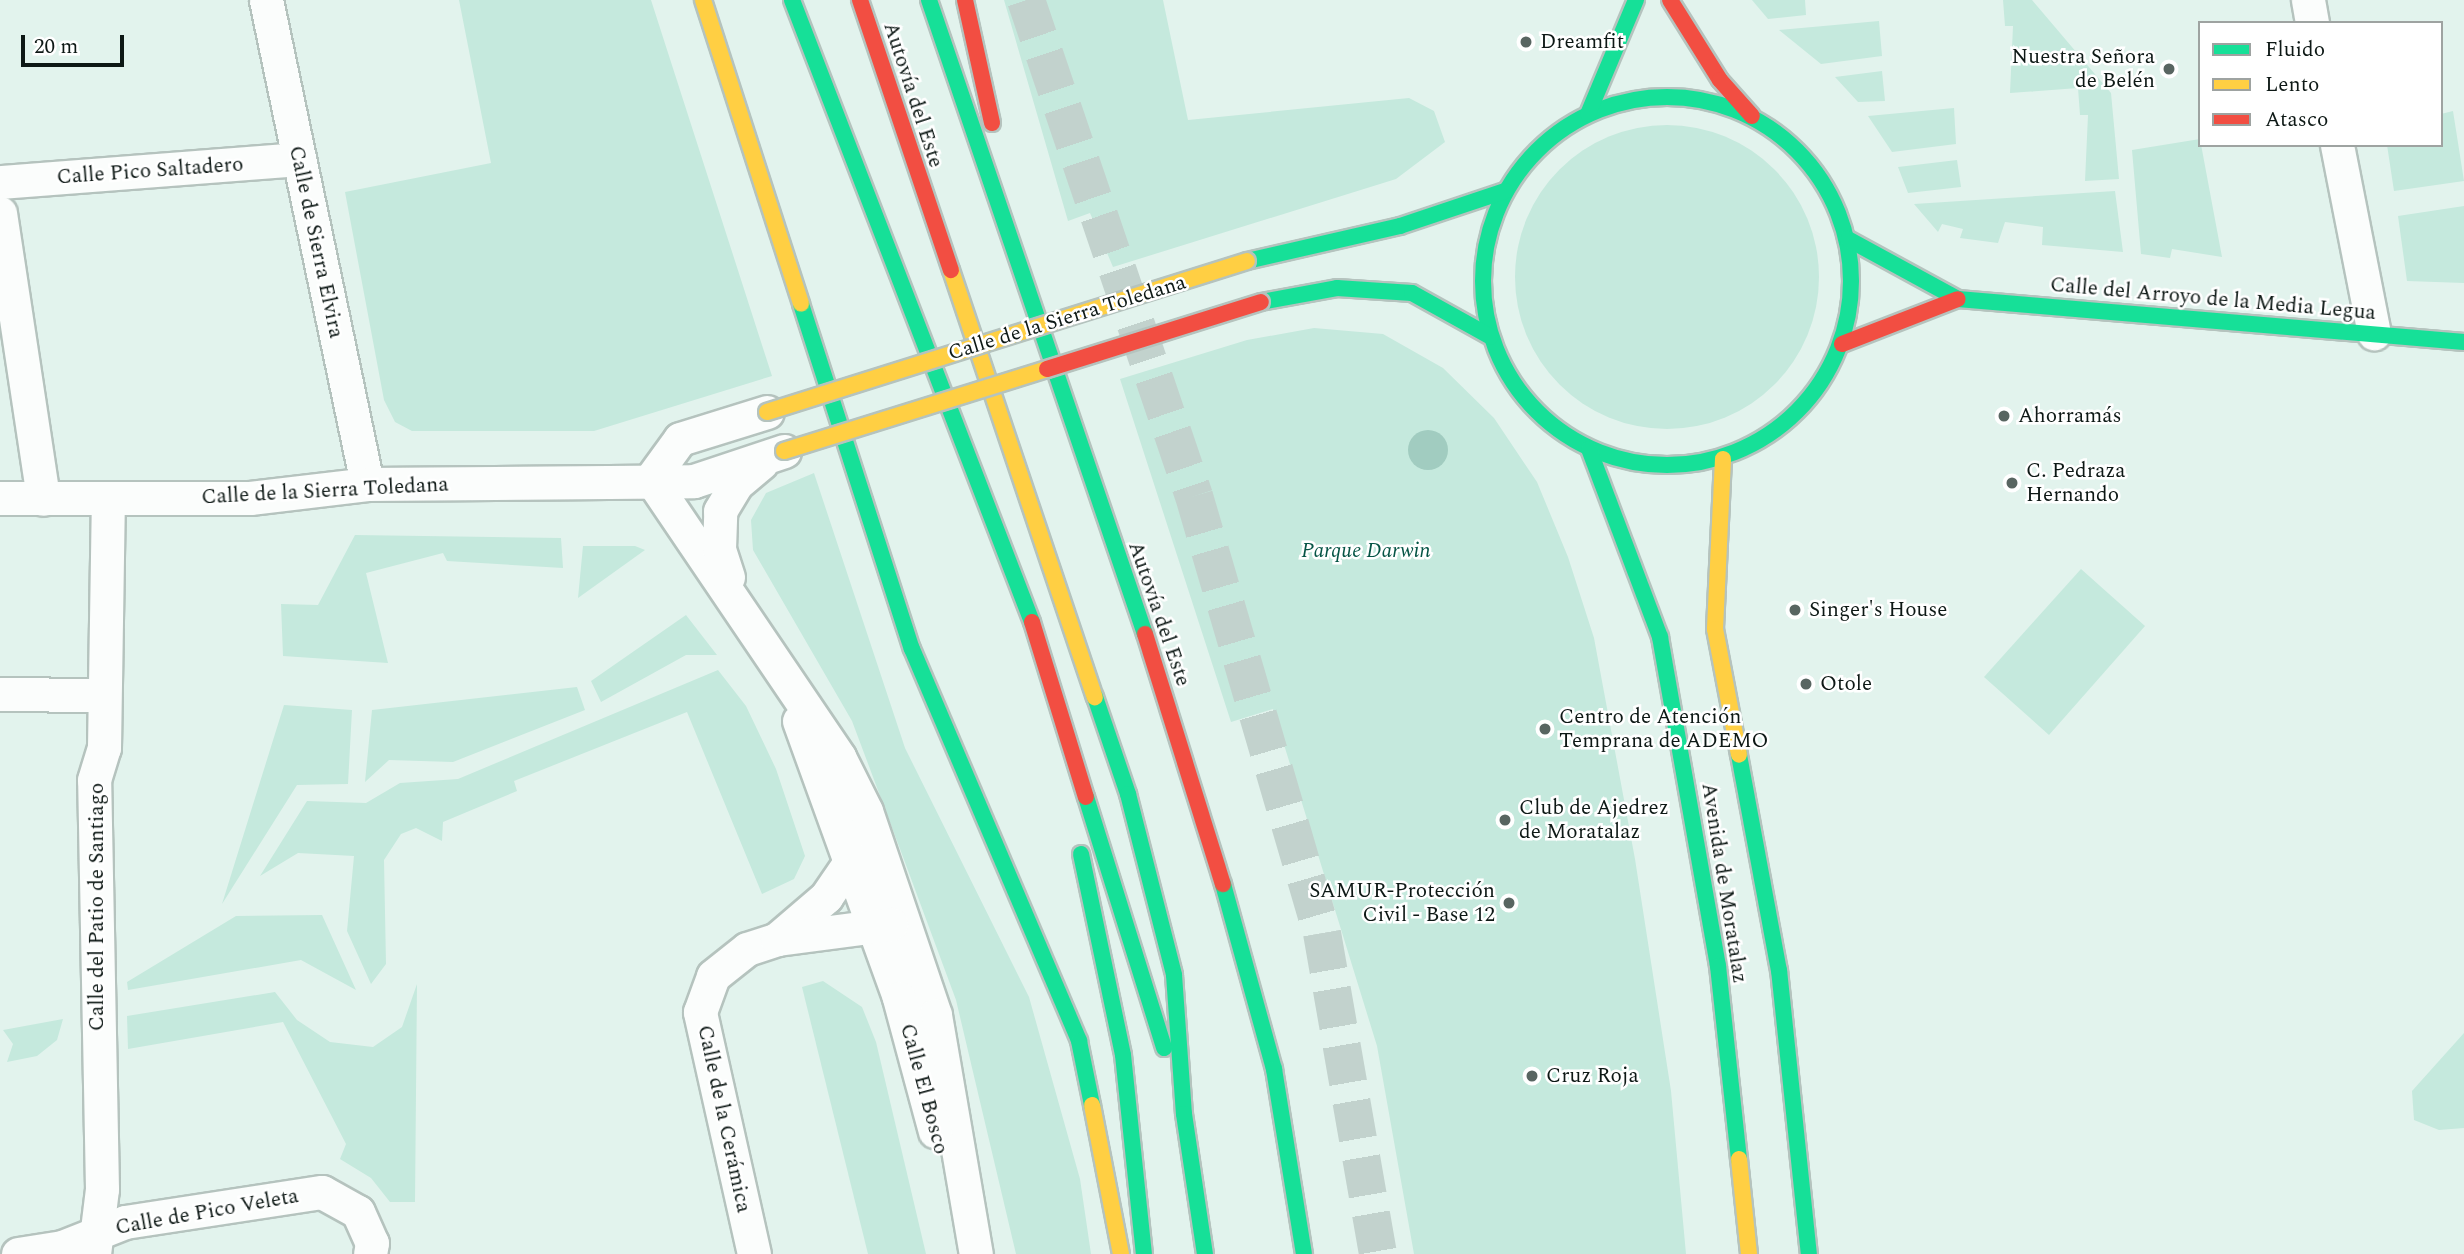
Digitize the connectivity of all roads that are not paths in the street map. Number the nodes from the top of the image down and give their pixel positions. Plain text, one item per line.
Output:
1 (266, 0) edge
2 (703, 0) edge
3 (718, 0) edge
4 (792, 0) edge
5 (860, 0) edge
6 (929, 0) edge
7 (965, 0) edge
8 (1636, 0) edge
9 (1670, 0) edge
10 (2308, 0) edge
11 (2312, 21) edge
12 (1588, 114) junction
13 (1754, 117) junction
14 (2337, 147) edge
15 (299, 159) junction
16 (0, 182) edge
17 (1505, 191) junction
18 (0, 213) edge
19 (1848, 239) junction
20 (1023, 283) junction
21 (1958, 299) junction
22 (806, 317) junction
23 (911, 318) junction
24 (2374, 332) junction
25 (1491, 337) junction
26 (2464, 342) edge
27 (1842, 344) junction
28 (767, 412) joint
29 (1589, 449) junction
30 (777, 453) junction
31 (1723, 458) junction
32 (651, 480) junction
33 (367, 484) junction
34 (0, 498) edge
35 (43, 499) junction
36 (108, 499) junction
37 (991, 569) dead end
38 (732, 592) junction
39 (782, 676) junction
40 (0, 694) edge
41 (104, 695) junction
42 (1075, 834) dead end
43 (852, 859) junction
44 (872, 925) junction
45 (912, 936) junction
46 (777, 939) junction
47 (1184, 1114) junction
48 (97, 1243) edge
49 (371, 1249) edge
50 (18, 1254) edge
51 (754, 1254) edge
52 (970, 1254) edge
53 (976, 1254) edge
54 (1121, 1254) edge
55 (1144, 1254) edge
56 (1205, 1254) edge
57 (1304, 1254) edge
58 (1749, 1254) edge
59 (1809, 1254) edge

1 - 15 street, Calle de Sierra Elvira
2 - 22 main road
3 - 22 main road
4 - 23 main road
5 - 47 main road, Autovía del Este
6 - 20 main road, Autovía del Este
7 - 20 main road
8 - 12 main road
9 - 13 main road
10 - 11 street
12 - 13 main road
12 - 17 main road
13 - 19 main road
14 - 24 street
15 - 16 street, Calle Pico Saltadero
15 - 33 street, Calle de Sierra Elvira
17 - 25 main road
17 - 28 main road, Calle de la Sierra Toledana, bridge
18 - 35 street
19 - 21 main road, Calle del Arroyo de la Media Legua
19 - 27 main road
20 - 57 main road, Autovía del Este
21 - 24 main road, Calle del Arroyo de la Media Legua
21 - 27 main road, Calle del Arroyo de la Media Legua
22 - 54 main road
23 - 37 main road
23 - 47 main road
24 - 26 main road, Calle del Arroyo de la Media Legua
25 - 29 main road
25 - 30 main road, Calle de la Sierra Toledana, bridge
27 - 31 main road
28 - 32 street, Calle de la Sierra Toledana
29 - 31 main road
29 - 58 main road, Avenida de Moratalaz
30 - 32 street, Calle de la Sierra Toledana
30 - 38 street, Calle El Bosco
31 - 59 main road, Avenida de Moratalaz
32 - 33 street, Calle de la Sierra Toledana
32 - 38 street, Calle El Bosco
33 - 36 street, Calle de la Sierra Toledana
34 - 35 street, Calle de la Sierra Toledana
35 - 36 street, Calle de la Sierra Toledana
36 - 41 street, Calle del Patio de Santiago
38 - 39 street, Calle El Bosco
39 - 43 street, Calle El Bosco
39 - 45 street, Calle El Bosco
40 - 41 street
41 - 48 street, Calle del Patio de Santiago
42 - 55 main road
43 - 44 street, Calle El Bosco
43 - 46 street, Calle de la Cerámica
44 - 45 street
44 - 46 street, Calle de la Cerámica
44 - 52 street, Calle El Bosco
45 - 53 street, Calle El Bosco
46 - 51 street, Calle de la Cerámica
47 - 56 main road, Autovía del Este
48 - 49 street, Calle de Pico Veleta
48 - 50 street, Calle de Pico Veleta

